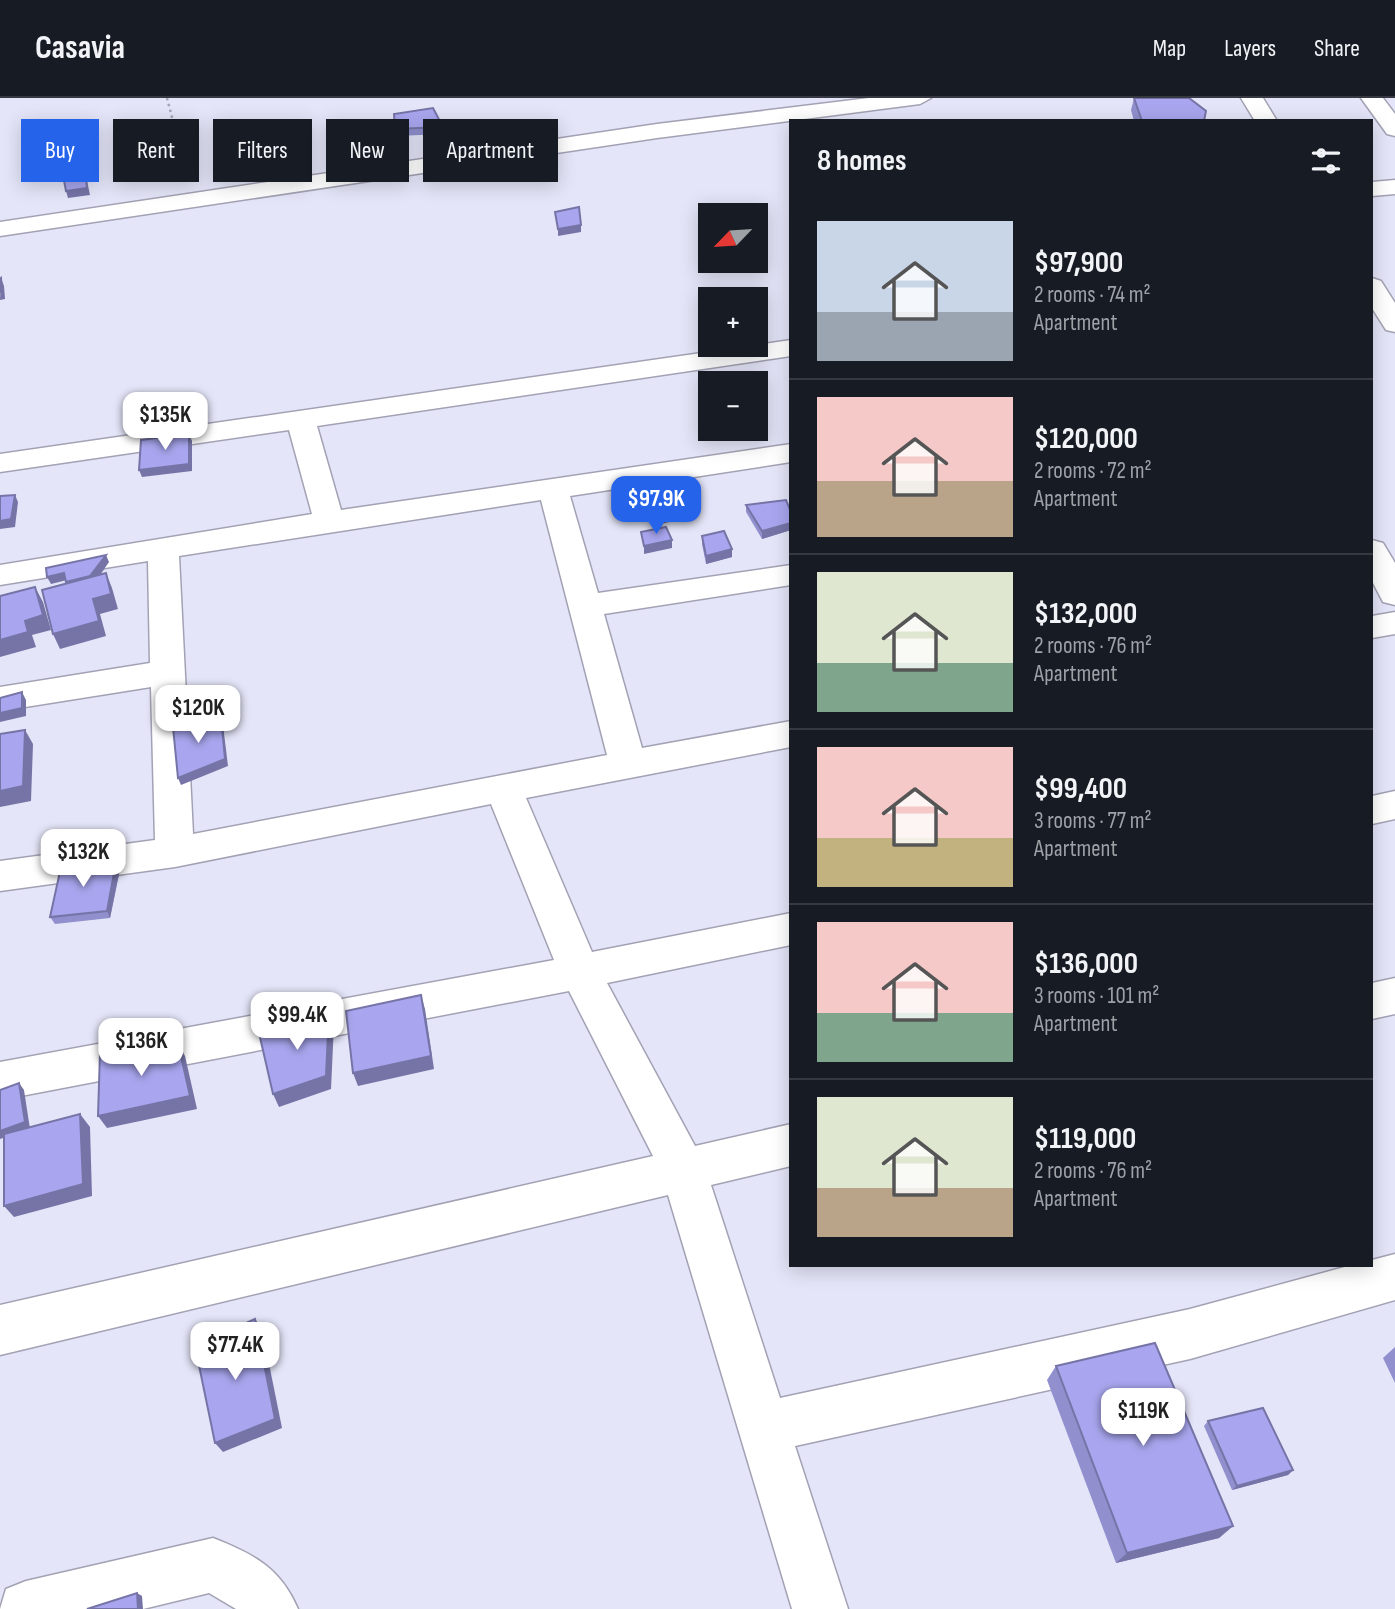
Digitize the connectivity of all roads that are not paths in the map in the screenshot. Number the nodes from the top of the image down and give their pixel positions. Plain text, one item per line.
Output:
1 (768, 98) edge
2 (920, 98) edge
3 (1252, 98) edge
4 (1372, 98) edge
5 (787, 116) junction
6 (1265, 119) edge
7 (1395, 129) edge
8 (1395, 187) edge
9 (1373, 189) edge
10 (0, 229) edge
11 (1373, 288) edge
12 (1395, 324) edge
13 (789, 348) edge
14 (301, 420) junction
15 (789, 453) edge
16 (0, 463) edge
17 (552, 489) junction
18 (329, 521) junction
19 (163, 550) junction
20 (1373, 552) edge
21 (0, 575) edge
22 (789, 575) edge
23 (1395, 594) edge
24 (587, 606) junction
25 (1395, 623) edge
26 (1373, 627) edge
27 (166, 673) junction
28 (0, 699) edge
29 (789, 734) edge
30 (628, 764) junction
31 (504, 790) junction
32 (1395, 805) edge
33 (1373, 810) edge
34 (175, 852) junction
35 (0, 876) edge
36 (789, 929) edge
37 (580, 972) junction
38 (1395, 996) edge
39 (1373, 1001) edge
40 (0, 1081) edge
41 (789, 1145) edge
42 (684, 1171) junction
43 (1395, 1277) edge
44 (0, 1330) edge
45 (764, 1427) junction
46 (26, 1609) edge
47 (270, 1609) edge
48 (820, 1609) edge

1 - 5 street
2 - 5 street
3 - 6 street
4 - 7 street
5 - 10 street
8 - 9 street
11 - 12 street
13 - 14 street
14 - 16 street
14 - 18 street
15 - 17 street
17 - 18 street
17 - 24 street
18 - 19 street
19 - 21 street
19 - 27 street
20 - 23 street
22 - 24 street
24 - 30 street
25 - 26 street
27 - 28 street
27 - 34 street
29 - 30 street
30 - 31 street
31 - 34 street
31 - 37 street
32 - 33 street
34 - 35 street
36 - 37 street
37 - 40 street
37 - 42 street
38 - 39 street
41 - 42 street
42 - 44 street
42 - 45 street
43 - 45 street
45 - 48 street
46 - 47 street

